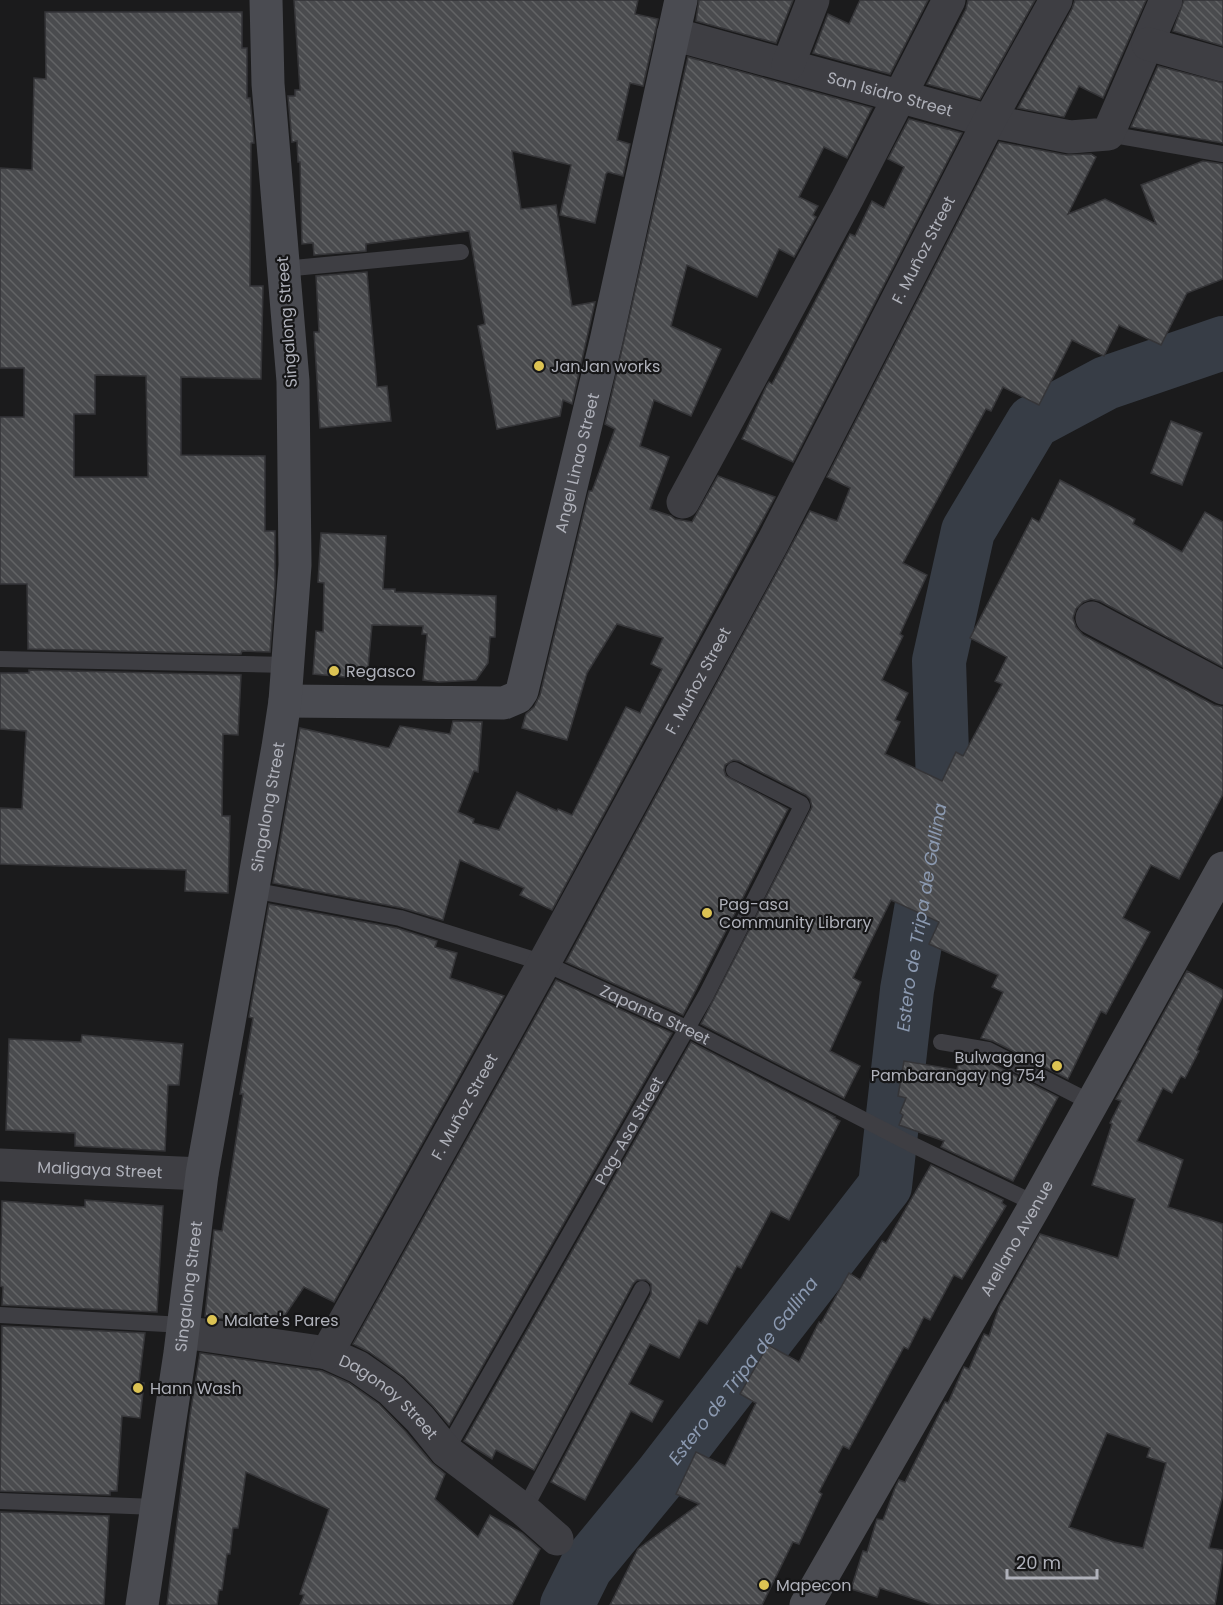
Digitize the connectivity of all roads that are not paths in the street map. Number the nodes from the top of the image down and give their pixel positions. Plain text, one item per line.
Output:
1 (266, 0) edge
2 (681, 0) edge
3 (813, 0) edge
4 (949, 0) edge
5 (1056, 0) edge
6 (1166, 0) edge
7 (673, 34) junction
8 (1148, 44) junction
9 (788, 64) junction
10 (1223, 65) edge
11 (900, 96) junction
12 (989, 121) junction
13 (1108, 134) junction
14 (1223, 154) edge
15 (461, 252) dead end
16 (283, 269) junction
17 (682, 502) dead end
18 (1092, 618) dead end
19 (0, 659) edge
20 (288, 665) junction
21 (1223, 688) edge
22 (285, 701) junction
23 (734, 770) dead end
24 (1223, 868) edge
25 (252, 890) junction
26 (544, 963) junction
27 (686, 1028) junction
28 (941, 1042) dead end
29 (1092, 1103) junction
30 (0, 1165) edge
31 (202, 1173) junction
32 (1036, 1204) junction
33 (642, 1289) dead end
34 (0, 1315) edge
35 (183, 1328) junction
36 (327, 1353) junction
37 (446, 1451) junction
38 (0, 1501) edge
39 (156, 1507) junction
40 (524, 1510) junction
41 (557, 1539) dead end
42 (142, 1605) edge
43 (806, 1605) edge

1 - 16 street, Singalong Street
2 - 7 street, Angel Linao Street
3 - 9 street
4 - 11 street
5 - 12 street, F. Muñoz Street
6 - 8 street
7 - 9 street, San Isidro Street
7 - 22 street, Angel Linao Street
8 - 10 street
8 - 13 street
9 - 11 street, San Isidro Street
11 - 12 street, San Isidro Street
11 - 17 street
12 - 13 street, San Isidro Street
12 - 26 street, F. Muñoz Street
13 - 14 lane
15 - 16 lane
16 - 20 street, Singalong Street
18 - 21 street
19 - 20 lane
20 - 22 street, Singalong Street
22 - 25 street, Singalong Street
23 - 27 lane, Pag-Asa Street
24 - 29 street, Arellano Avenue
25 - 26 lane, Zapanta Street
25 - 31 street, Singalong Street
26 - 27 lane, Zapanta Street
26 - 36 street, F. Muñoz Street
27 - 32 lane, Zapanta Street
27 - 37 lane, Pag-Asa Street
28 - 29 lane
29 - 32 street, Arellano Avenue
30 - 31 street, Maligaya Street
31 - 35 street, Singalong Street
32 - 43 street, Arellano Avenue
33 - 40 lane
34 - 35 lane, Dagonoy Street
35 - 36 street, Dagonoy Street
35 - 39 street, Singalong Street
36 - 37 street, Dagonoy Street
37 - 40 street, Dagonoy Street
38 - 39 lane
39 - 42 street, Singalong Street
40 - 41 street, Dagonoy Street

